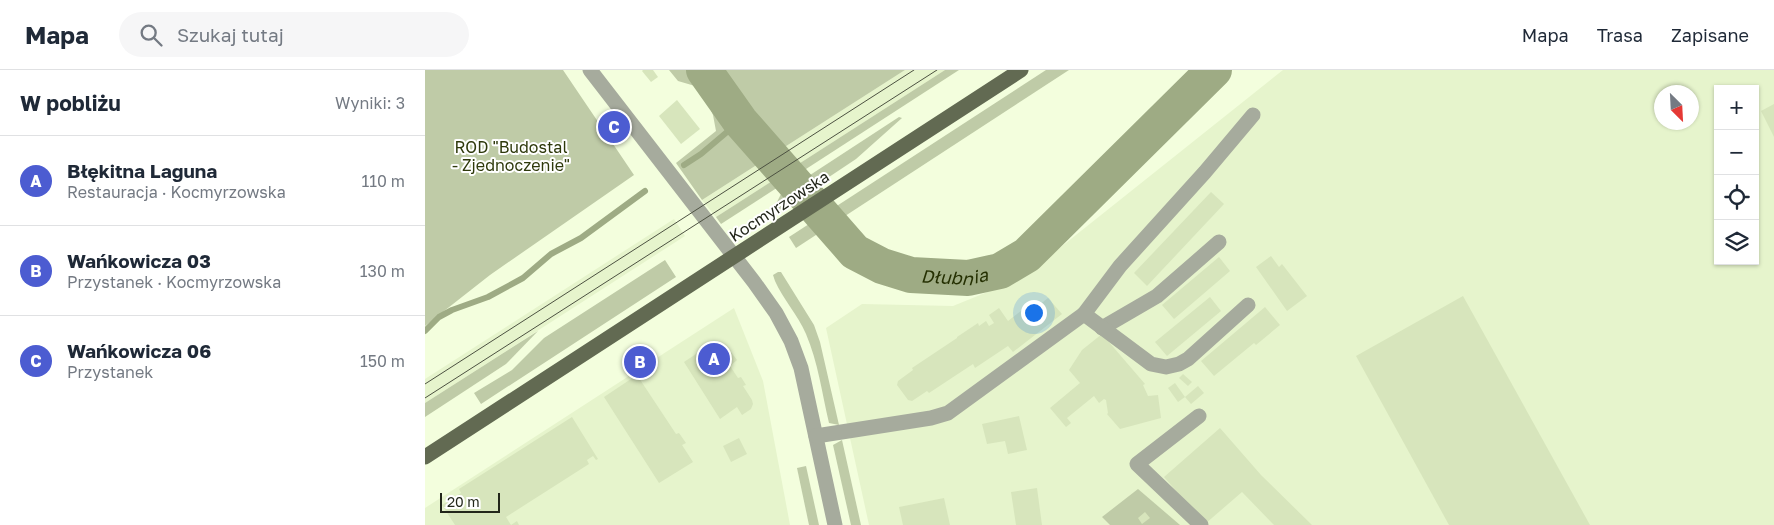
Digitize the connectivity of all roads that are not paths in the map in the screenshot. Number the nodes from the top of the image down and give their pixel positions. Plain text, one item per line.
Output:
1 (590, 70) edge
2 (1021, 70) edge
3 (1253, 115) dead end
4 (1219, 242) dead end
5 (733, 256) junction
6 (1248, 305) dead end
7 (1083, 314) junction
8 (1102, 328) junction
9 (1199, 416) dead end
10 (816, 436) junction
11 (425, 457) edge
12 (835, 525) edge
13 (1201, 525) edge

1 - 5 street
2 - 5 main road, Kocmyrzowska
3 - 7 street
4 - 8 street
5 - 10 street
5 - 11 main road, Kocmyrzowska
6 - 8 street
7 - 8 street
7 - 10 street
9 - 13 street
10 - 12 street

